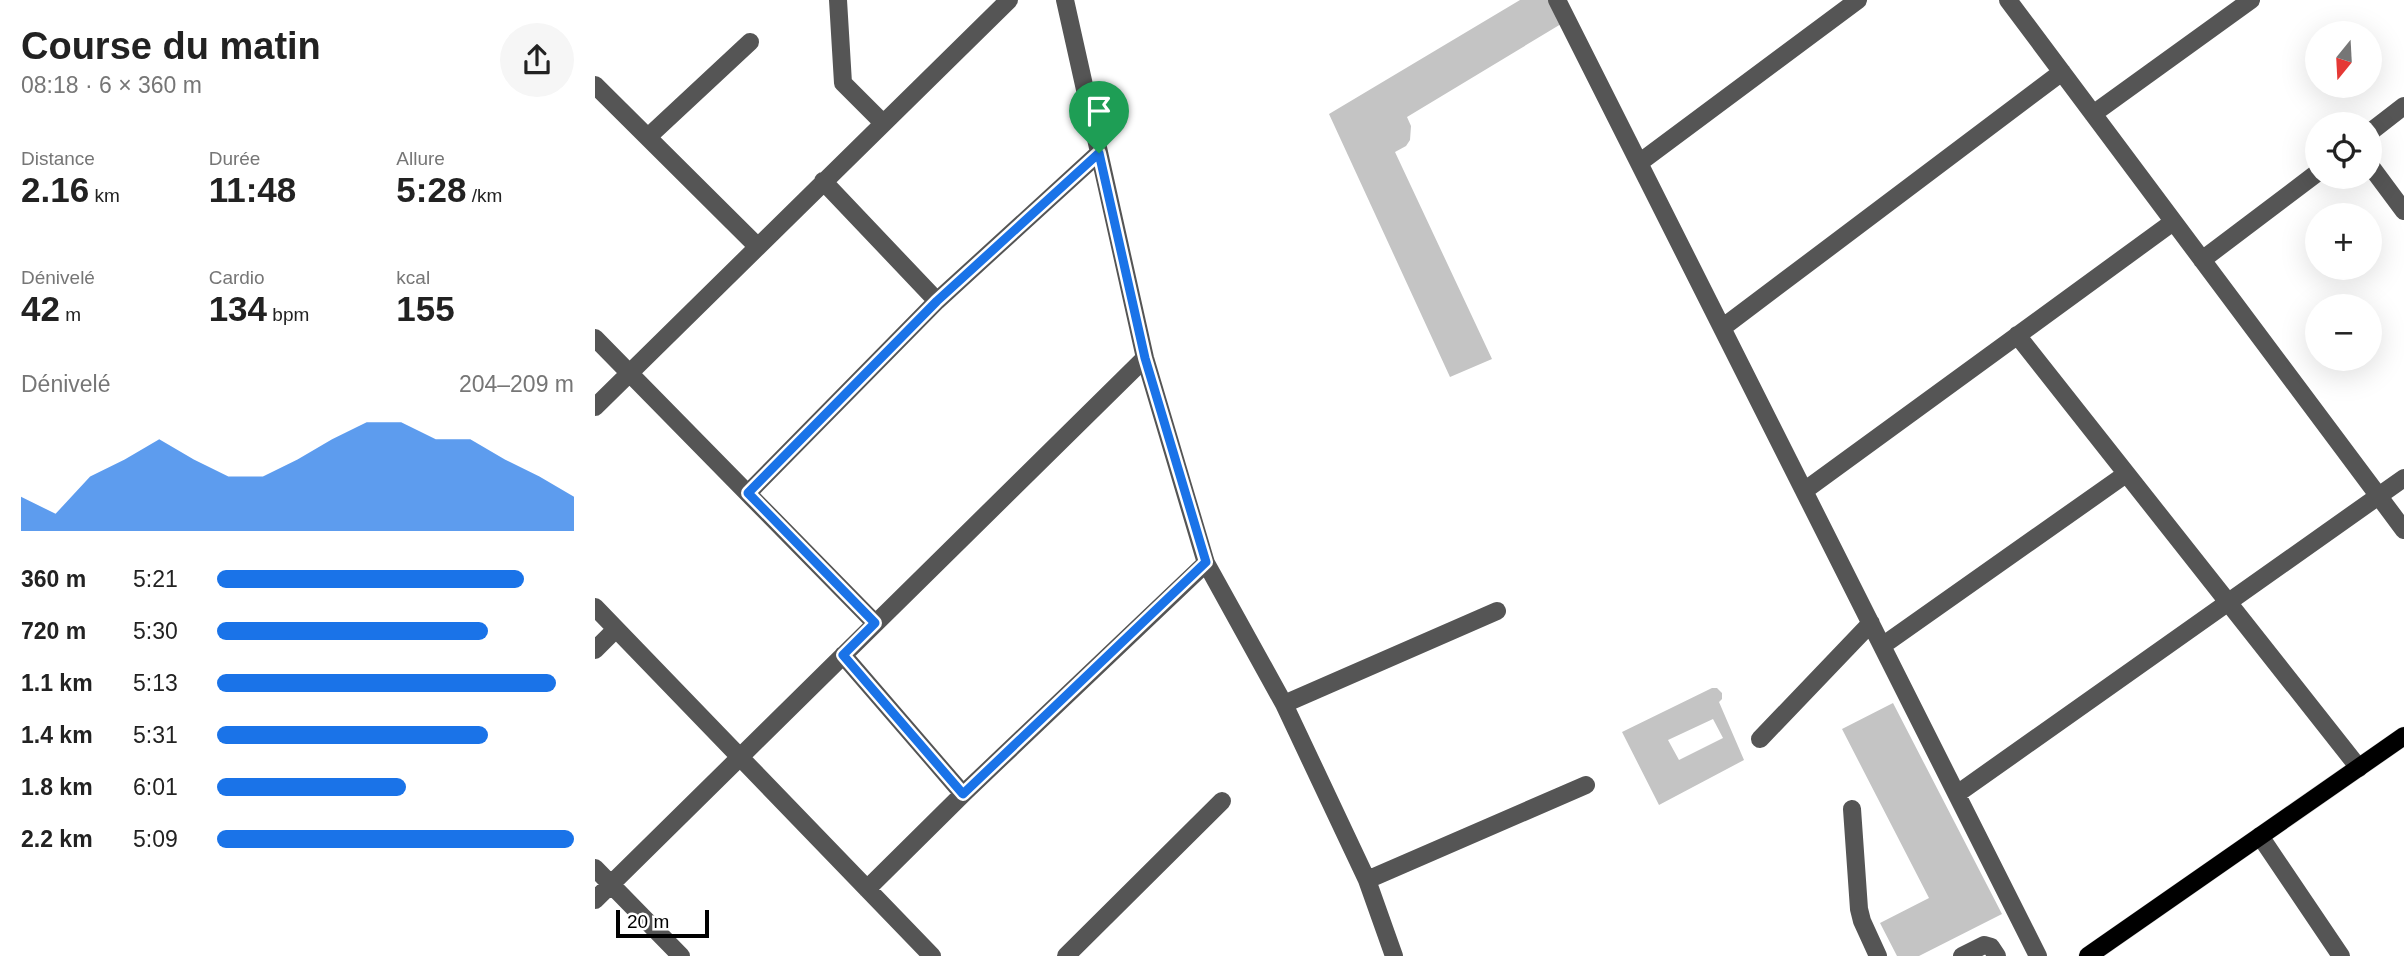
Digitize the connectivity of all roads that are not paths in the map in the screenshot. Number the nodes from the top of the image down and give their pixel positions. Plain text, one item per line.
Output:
1 (838, 0) edge
2 (1009, 0) edge
3 (1065, 0) edge
4 (1557, 0) edge
5 (1859, 0) edge
6 (2008, 0) edge
7 (2248, 1) edge
8 (750, 42) dead end
9 (2062, 72) junction
10 (595, 85) edge
11 (2404, 106) edge
12 (2093, 114) junction
13 (883, 123) junction
14 (2382, 123) edge
15 (648, 138) junction
16 (1099, 153) junction
17 (1639, 163) junction
18 (823, 181) junction
19 (2382, 181) edge
20 (2305, 182) edge
21 (2404, 211) edge
22 (2173, 222) junction
23 (757, 246) junction
24 (2202, 260) junction
25 (937, 301) junction
26 (1722, 328) junction
27 (2017, 335) junction
28 (595, 338) edge
29 (1145, 358) junction
30 (631, 373) junction
31 (595, 407) edge
32 (2126, 474) junction
33 (2404, 478) edge
34 (1804, 491) junction
35 (748, 493) junction
36 (2378, 496) junction
37 (2404, 530) edge
38 (1206, 562) junction
39 (2228, 603) junction
40 (595, 607) edge
41 (1497, 611) dead end
42 (875, 623) junction
43 (1871, 623) junction
44 (616, 629) junction
45 (1882, 646) junction
46 (595, 650) edge
47 (843, 655) junction
48 (1285, 704) junction
49 (2404, 736) edge
50 (1760, 738) dead end
51 (739, 756) junction
52 (2359, 768) junction
53 (1586, 785) dead end
54 (963, 794) junction
55 (1957, 794) junction
56 (1222, 802) dead end
57 (1852, 809) dead end
58 (2260, 836) junction
59 (595, 868) edge
60 (1367, 880) junction
61 (611, 884) junction
62 (867, 889) junction
63 (595, 900) edge
64 (666, 941) junction
65 (655, 956) edge
66 (681, 956) edge
67 (932, 956) edge
68 (1066, 956) edge
69 (1394, 956) edge
70 (1878, 956) edge
71 (1962, 956) edge
72 (1997, 956) edge
73 (2038, 956) edge
74 (2088, 956) edge
75 (2341, 956) edge

1 - 13 street
2 - 13 street
3 - 16 street
4 - 17 street
5 - 17 street
6 - 9 street
7 - 12 street
8 - 15 street
9 - 12 street
9 - 26 street
10 - 15 street
11 - 14 street
12 - 22 street
13 - 18 street
15 - 23 street
16 - 25 street
16 - 29 street
17 - 26 street
18 - 23 street
18 - 25 street
19 - 21 street
20 - 24 street
22 - 24 street
22 - 27 street
23 - 30 street
24 - 36 street
25 - 35 street
26 - 34 street
27 - 32 street
27 - 34 street
28 - 30 street
29 - 38 street
29 - 42 street
30 - 31 street
30 - 35 street
32 - 39 street
32 - 45 street
33 - 36 street
34 - 43 street
35 - 42 street
36 - 37 street
36 - 39 street
38 - 48 street
38 - 54 street
39 - 52 street
39 - 55 street
40 - 44 street
41 - 48 street
42 - 47 street
43 - 45 street
43 - 50 street
44 - 46 street
44 - 51 street
45 - 55 street
47 - 51 street
47 - 54 street
48 - 60 street
49 - 52 main road
51 - 61 street
51 - 62 street
52 - 58 main road
53 - 60 street
54 - 62 street
55 - 73 street
56 - 68 street
57 - 70 street
58 - 74 main road
58 - 75 street
59 - 61 street
60 - 69 street
61 - 63 street
61 - 64 street
62 - 67 street
64 - 65 street
64 - 66 street
71 - 72 street

